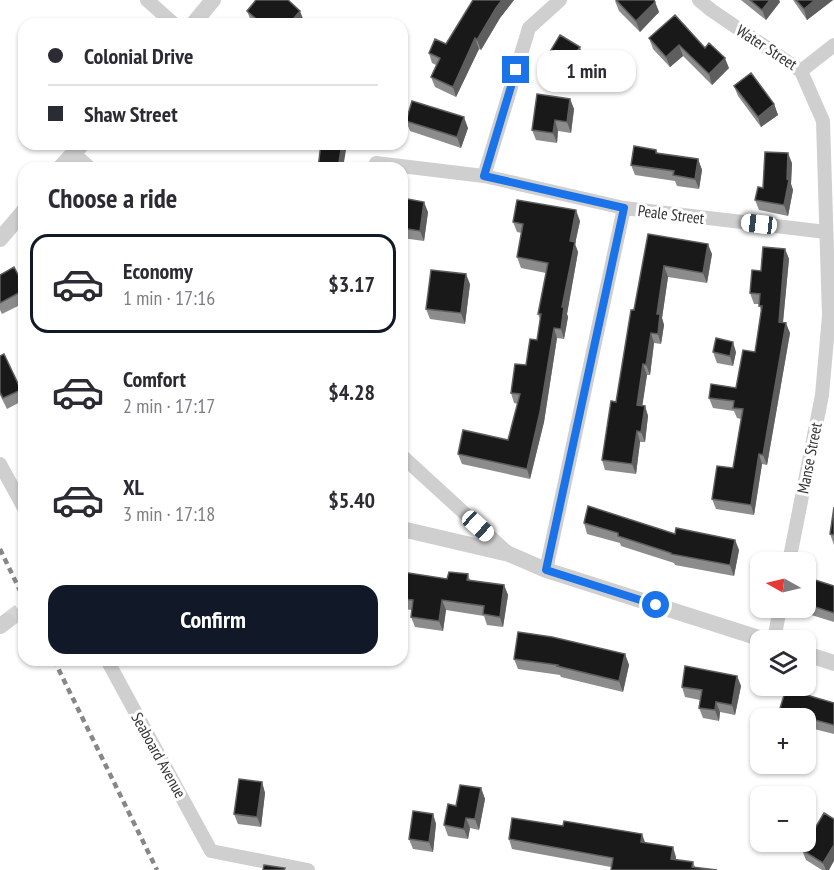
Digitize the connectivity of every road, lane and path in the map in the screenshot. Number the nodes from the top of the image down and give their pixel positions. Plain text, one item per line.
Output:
1 (147, 0) edge
2 (213, 0) edge
3 (560, 0) edge
4 (699, 0) edge
5 (167, 18) edge
6 (198, 18) edge
7 (834, 45) edge
8 (801, 71) junction
9 (76, 150) edge
10 (65, 162) edge
11 (408, 166) edge
12 (484, 176) junction
13 (624, 208) junction
14 (18, 218) edge
15 (826, 232) junction
16 (0, 239) edge
17 (408, 461) edge
18 (0, 464) edge
19 (18, 497) edge
20 (408, 530) edge
21 (791, 552) edge
22 (509, 554) junction
23 (546, 570) junction
24 (750, 635) edge
25 (816, 657) edge
26 (834, 663) edge
27 (110, 666) edge
28 (308, 870) edge

1 - 5 street
2 - 6 street
3 - 12 street
4 - 8 street, Water Street
7 - 8 street, Water Street
8 - 15 street, Manse Street
9 - 10 street
11 - 12 street, Peale Street
12 - 13 street, Peale Street
13 - 15 street, Peale Street
13 - 23 street
14 - 16 street
15 - 21 street, Manse Street
17 - 22 street
18 - 19 street
20 - 22 street
22 - 23 street
23 - 24 street
25 - 26 street
27 - 28 street, Seaboard Avenue

